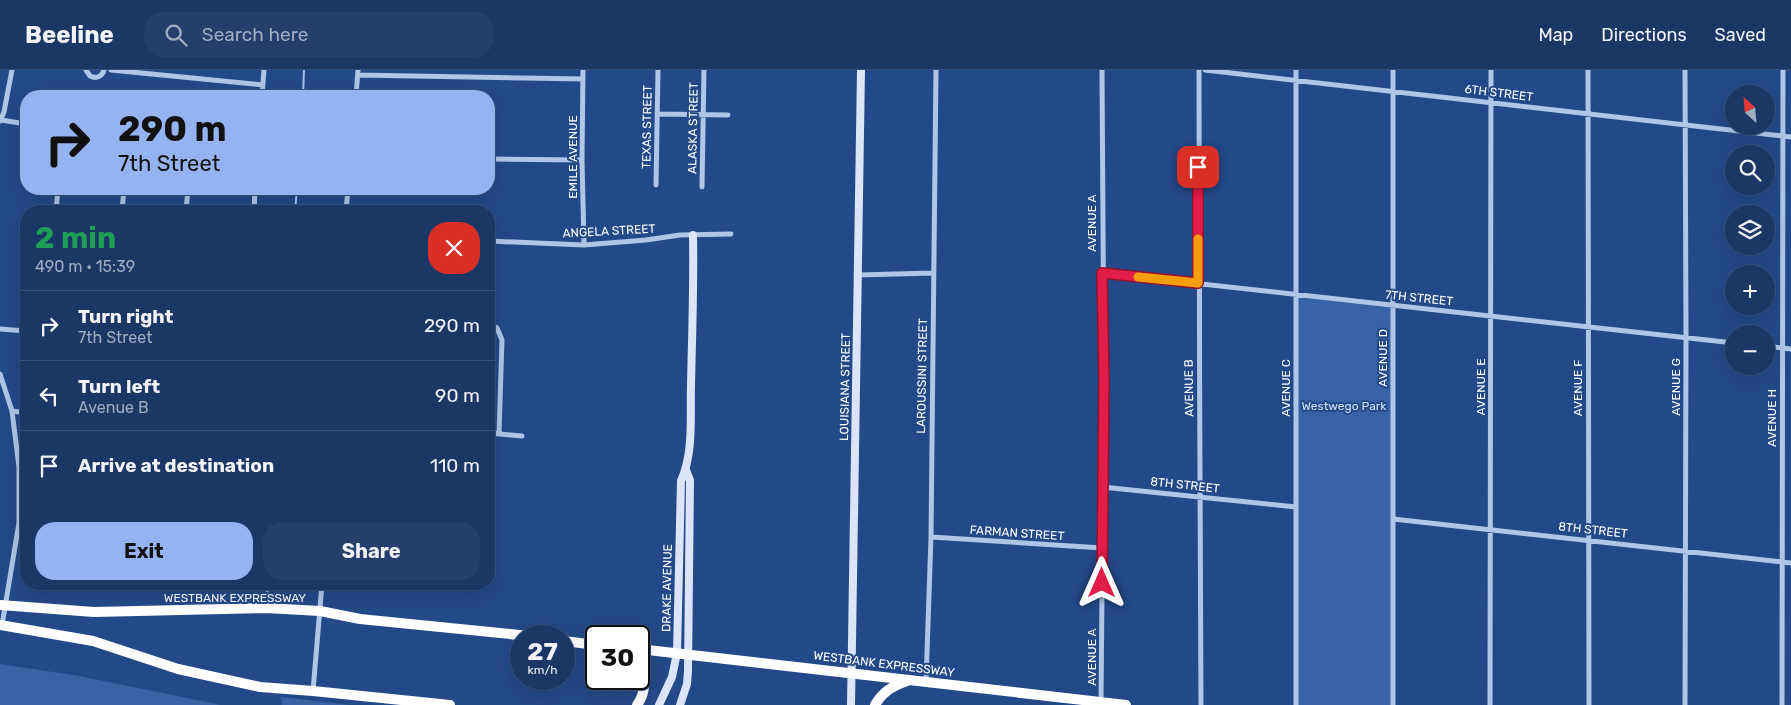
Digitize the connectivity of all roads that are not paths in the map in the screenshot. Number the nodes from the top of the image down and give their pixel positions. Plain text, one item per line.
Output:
1 (12, 70) edge
2 (86, 70) edge
3 (104, 70) edge
4 (111, 70) edge
5 (264, 70) edge
6 (584, 70) edge
7 (658, 70) edge
8 (704, 70) edge
9 (861, 70) edge
10 (936, 70) edge
11 (1102, 70) edge
12 (1199, 70) edge
13 (1205, 70) edge
14 (1296, 70) edge
15 (1393, 70) edge
16 (1491, 70) edge
17 (1588, 70) edge
18 (1685, 70) edge
19 (1783, 70) edge
20 (358, 72) edge
21 (583, 79) junction
22 (1296, 80) junction
23 (262, 85) junction
24 (262, 90) edge
25 (356, 90) edge
26 (1393, 91) junction
27 (1491, 102) junction
28 (658, 114) junction
29 (1588, 114) junction
30 (703, 115) junction
31 (728, 115) dead end
32 (1, 121) edge
33 (20, 123) edge
34 (1685, 124) junction
35 (1783, 136) junction
36 (1791, 137) edge
37 (495, 159) edge
38 (582, 160) junction
39 (656, 185) dead end
40 (702, 187) dead end
41 (731, 234) dead end
42 (693, 235) junction
43 (495, 241) edge
44 (584, 245) junction
45 (934, 273) junction
46 (1102, 273) junction
47 (858, 275) junction
48 (1198, 283) junction
49 (1296, 294) junction
50 (1393, 305) junction
51 (1492, 316) junction
52 (1588, 326) junction
53 (495, 327) edge
54 (0, 329) edge
55 (20, 331) edge
56 (1686, 337) junction
57 (1725, 341) edge
58 (1775, 347) edge
59 (1782, 348) junction
60 (1791, 349) edge
61 (0, 374) edge
62 (12, 411) junction
63 (20, 412) edge
64 (495, 434) edge
65 (499, 434) junction
66 (522, 436) dead end
67 (686, 470) junction
68 (1102, 487) junction
69 (1201, 497) junction
70 (1296, 507) junction
71 (1393, 519) junction
72 (1490, 529) junction
73 (930, 537) junction
74 (1589, 540) junction
75 (1102, 548) junction
76 (1686, 551) junction
77 (1782, 562) junction
78 (1791, 564) edge
79 (322, 590) edge
80 (3, 605) edge
81 (320, 611) junction
82 (1, 625) edge
83 (510, 634) edge
84 (650, 650) edge
85 (677, 653) junction
86 (688, 654) junction
87 (851, 673) junction
88 (910, 680) junction
89 (926, 682) junction
90 (644, 690) edge
91 (313, 691) junction
92 (1052, 696) junction
93 (1101, 703) edge
94 (450, 705) edge
95 (637, 705) edge
96 (659, 705) edge
97 (680, 705) edge
98 (851, 705) edge
99 (875, 705) edge
100 (1064, 705) edge
101 (1126, 705) edge
102 (1201, 705) edge
103 (1296, 705) edge
104 (1393, 705) edge
105 (1490, 705) edge
106 (1589, 705) edge
107 (1685, 705) edge
108 (1782, 705) edge

1 - 32 street
2 - 3 street
4 - 23 street
5 - 23 street
6 - 21 street, EMILE AVENUE
7 - 28 street, TEXAS STREET
8 - 30 street, ALASKA STREET
9 - 47 street, LOUISIANA STREET
10 - 45 street, LAROUSSINI STREET
11 - 46 street, AVENUE A
12 - 48 street, AVENUE B
13 - 22 street, 6TH STREET
14 - 22 street, AVENUE C
15 - 26 street, AVENUE D
16 - 27 street, AVENUE E
17 - 29 street, AVENUE F
18 - 34 street, AVENUE G
19 - 35 street, AVENUE H
20 - 21 street
20 - 25 street
21 - 38 street, EMILE AVENUE
22 - 26 street, 6TH STREET
22 - 49 street, AVENUE C
23 - 24 street
26 - 27 street, 6TH STREET
26 - 50 street, AVENUE D
27 - 29 street, 6TH STREET
27 - 51 street, AVENUE E
28 - 30 street
28 - 39 street, TEXAS STREET
29 - 34 street, 6TH STREET
29 - 52 street, AVENUE F
30 - 31 street
30 - 40 street, ALASKA STREET
32 - 33 street
34 - 35 street, 6TH STREET
34 - 56 street, AVENUE G
35 - 36 street, 6TH STREET
35 - 59 street, AVENUE H
37 - 38 street
38 - 44 street, EMILE AVENUE
41 - 42 street, ANGELA STREET
42 - 44 street, ANGELA STREET
42 - 67 street, DRAKE AVENUE
43 - 44 street, ANGELA STREET
45 - 47 street
45 - 73 street, LAROUSSINI STREET
46 - 48 street, 7TH STREET
46 - 68 street, AVENUE A
47 - 87 street, LOUISIANA STREET
48 - 49 street, 7TH STREET
48 - 69 street, AVENUE B
49 - 50 street, 7TH STREET
49 - 70 street, AVENUE C
50 - 51 street, 7TH STREET
50 - 71 street, AVENUE D
51 - 52 street, 7TH STREET
51 - 72 street, AVENUE E
52 - 56 street, 7TH STREET
52 - 74 street, AVENUE F
53 - 65 street
54 - 55 street
56 - 57 street, 7TH STREET
56 - 76 street, AVENUE G
58 - 59 street
59 - 60 street
59 - 77 street, AVENUE H
61 - 62 street
62 - 63 street
62 - 80 street
64 - 65 street
65 - 66 street
67 - 85 street, DRAKE AVENUE
67 - 86 street, DRAKE AVENUE
68 - 69 street, 8TH STREET
68 - 75 street, AVENUE A
69 - 70 street, 8TH STREET
69 - 102 street, AVENUE B
70 - 103 street, AVENUE C
71 - 72 street, 8TH STREET
71 - 104 street, AVENUE D
72 - 74 street, 8TH STREET
72 - 105 street, AVENUE E
73 - 75 street, FARMAN STREET
73 - 89 street, LAROUSSINI STREET
74 - 76 street, 8TH STREET
74 - 106 street, AVENUE F
75 - 93 street, AVENUE A
76 - 77 street, 8TH STREET
76 - 107 street, AVENUE G
77 - 78 street, 8TH STREET
77 - 108 street, AVENUE H
79 - 81 street
80 - 81 highway, WESTBANK EXPRESSWAY
80 - 82 street
81 - 83 highway, WESTBANK EXPRESSWAY
81 - 91 street
82 - 91 highway
84 - 85 highway, WESTBANK EXPRESSWAY
85 - 86 highway, WESTBANK EXPRESSWAY
85 - 96 street, DRAKE AVENUE
86 - 87 highway, WESTBANK EXPRESSWAY
86 - 97 street, DRAKE AVENUE
87 - 88 highway, WESTBANK EXPRESSWAY
87 - 98 street, LOUISIANA STREET
88 - 89 highway, WESTBANK EXPRESSWAY
88 - 99 highway
89 - 92 highway, WESTBANK EXPRESSWAY
90 - 95 highway
91 - 94 highway
92 - 93 highway, WESTBANK EXPRESSWAY
92 - 100 highway
93 - 101 highway, WESTBANK EXPRESSWAY

